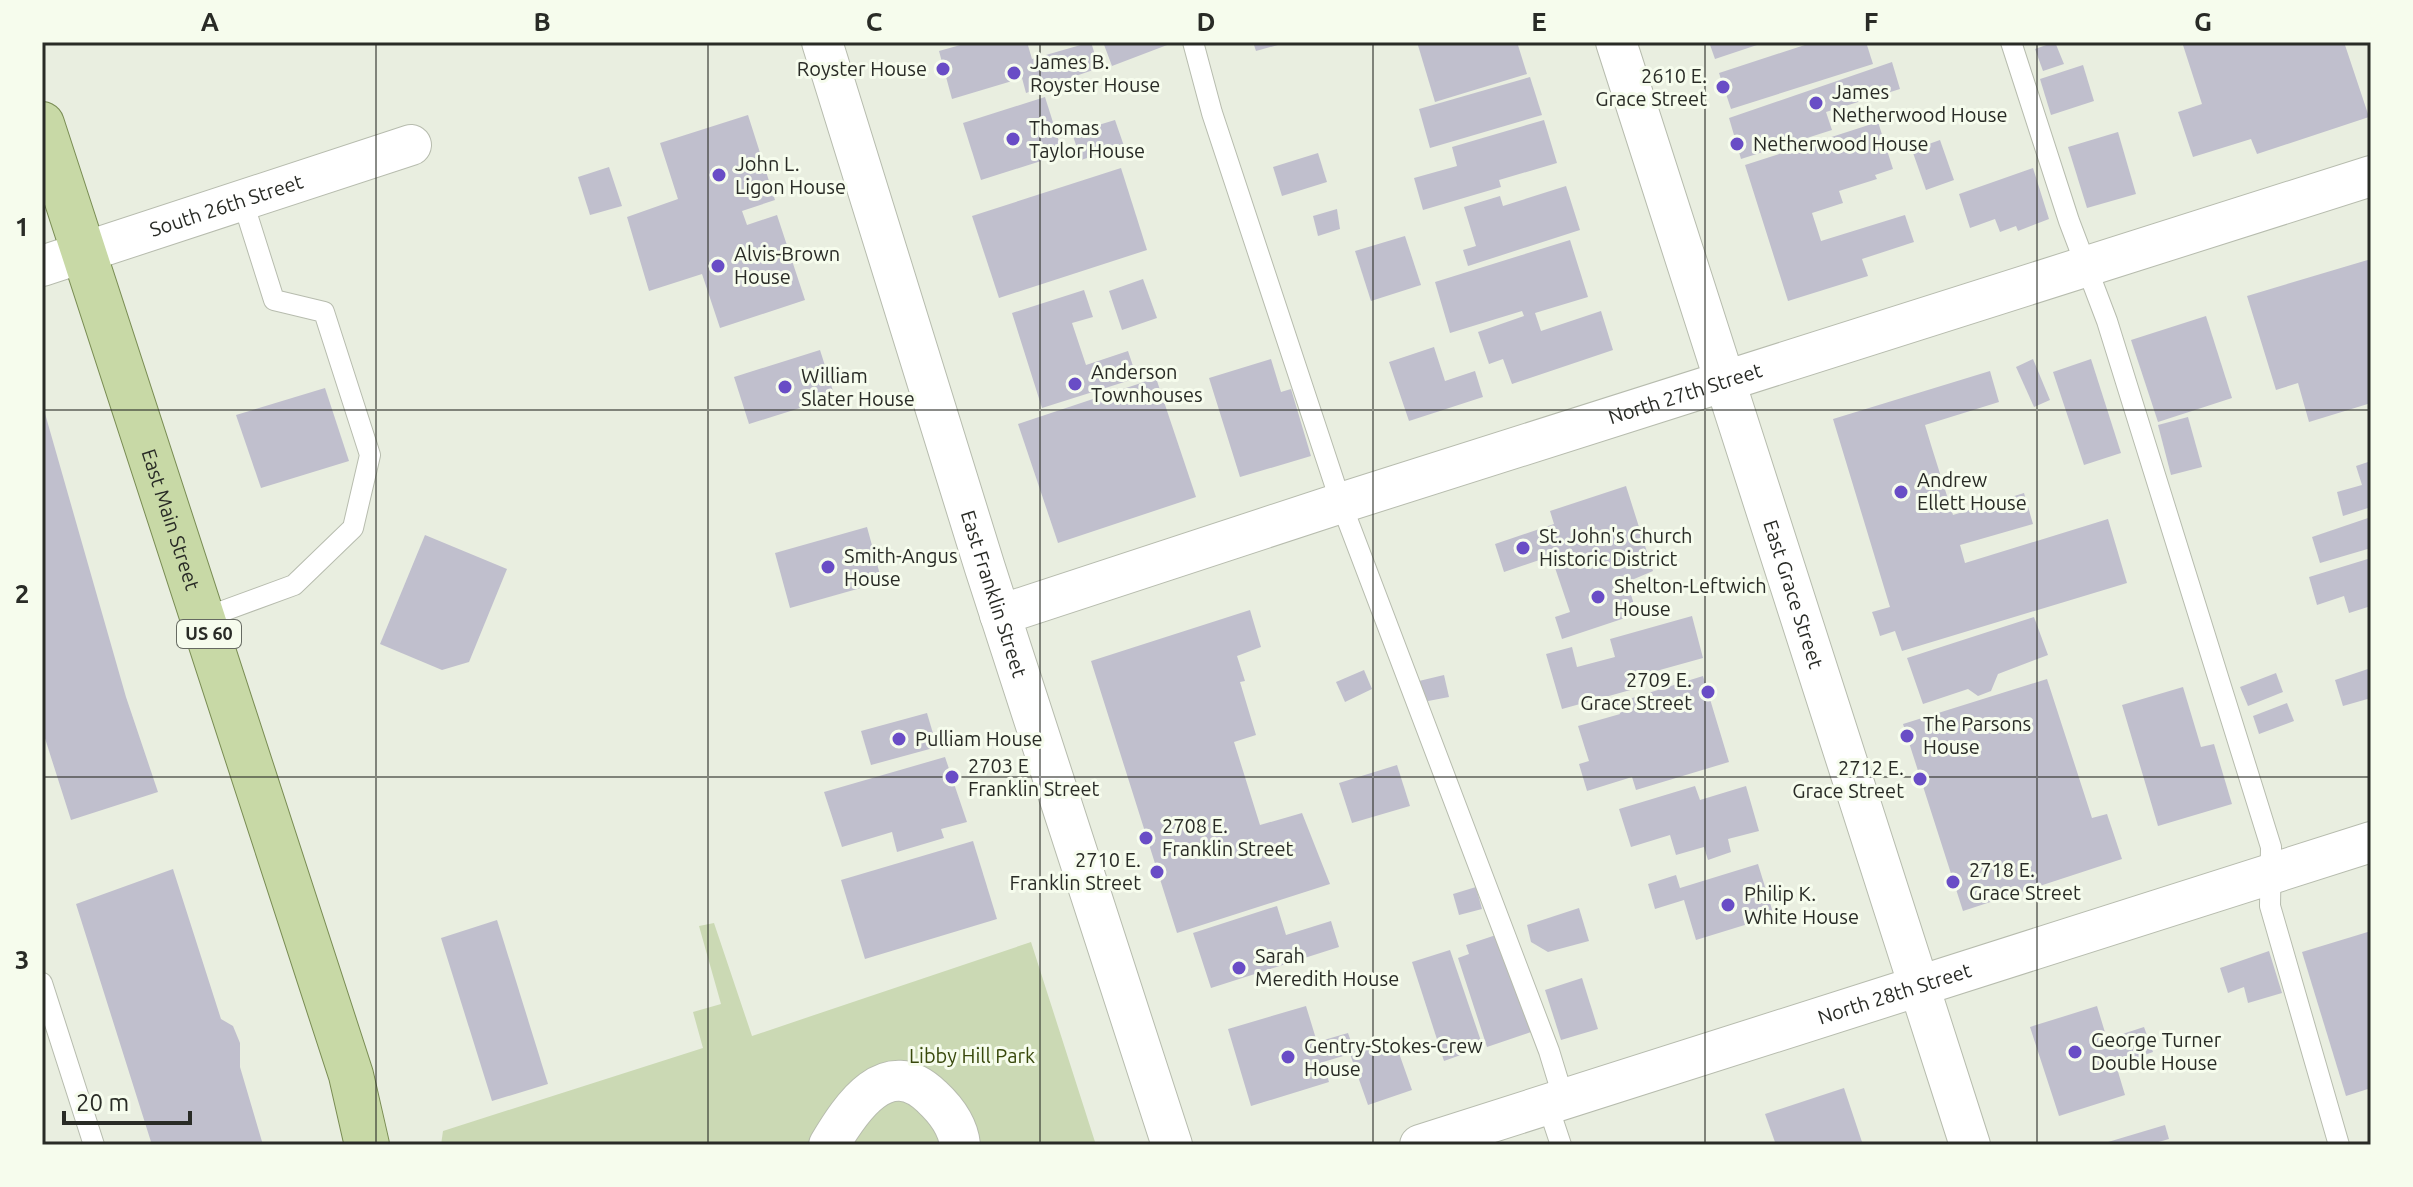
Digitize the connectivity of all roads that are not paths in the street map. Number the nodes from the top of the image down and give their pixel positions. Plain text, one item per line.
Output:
1 (822, 42) edge
2 (1193, 42) edge
3 (1616, 42) edge
4 (2011, 42) edge
5 (42, 124) edge
6 (411, 145) dead end
7 (2371, 176) edge
8 (243, 202) junction
9 (62, 259) edge
10 (2086, 266) junction
11 (1722, 381) junction
12 (1341, 503) junction
13 (1000, 615) junction
14 (204, 618) junction
15 (2371, 842) edge
16 (2270, 873) junction
17 (42, 983) edge
18 (1918, 984) junction
19 (1556, 1103) junction
20 (94, 1145) edge
21 (367, 1145) edge
22 (829, 1145) edge
23 (960, 1145) edge
24 (1172, 1145) edge
25 (1420, 1145) edge
26 (1561, 1145) edge
27 (1970, 1145) edge
28 (2339, 1145) edge

1 - 13 street, East Franklin Street
2 - 12 lane
3 - 11 street, East Grace Street
4 - 10 lane
5 - 9 main road, East Main Street / US 60
6 - 8 street, South 26th Street
7 - 10 street, North 27th Street
8 - 9 street, South 26th Street
8 - 14 lane
9 - 14 main road, East Main Street / US 60
10 - 11 street, North 27th Street
10 - 16 lane
11 - 12 street, North 27th Street
11 - 18 street, East Grace Street
12 - 13 street, North 27th Street
12 - 19 lane
13 - 24 street, East Franklin Street
14 - 21 main road, East Main Street / US 60
15 - 16 street, North 28th Street
16 - 18 street, North 28th Street
16 - 28 lane
17 - 20 lane
18 - 19 street, North 28th Street
18 - 27 street, East Grace Street
19 - 25 street, North 28th Street
19 - 26 lane
22 - 23 street

